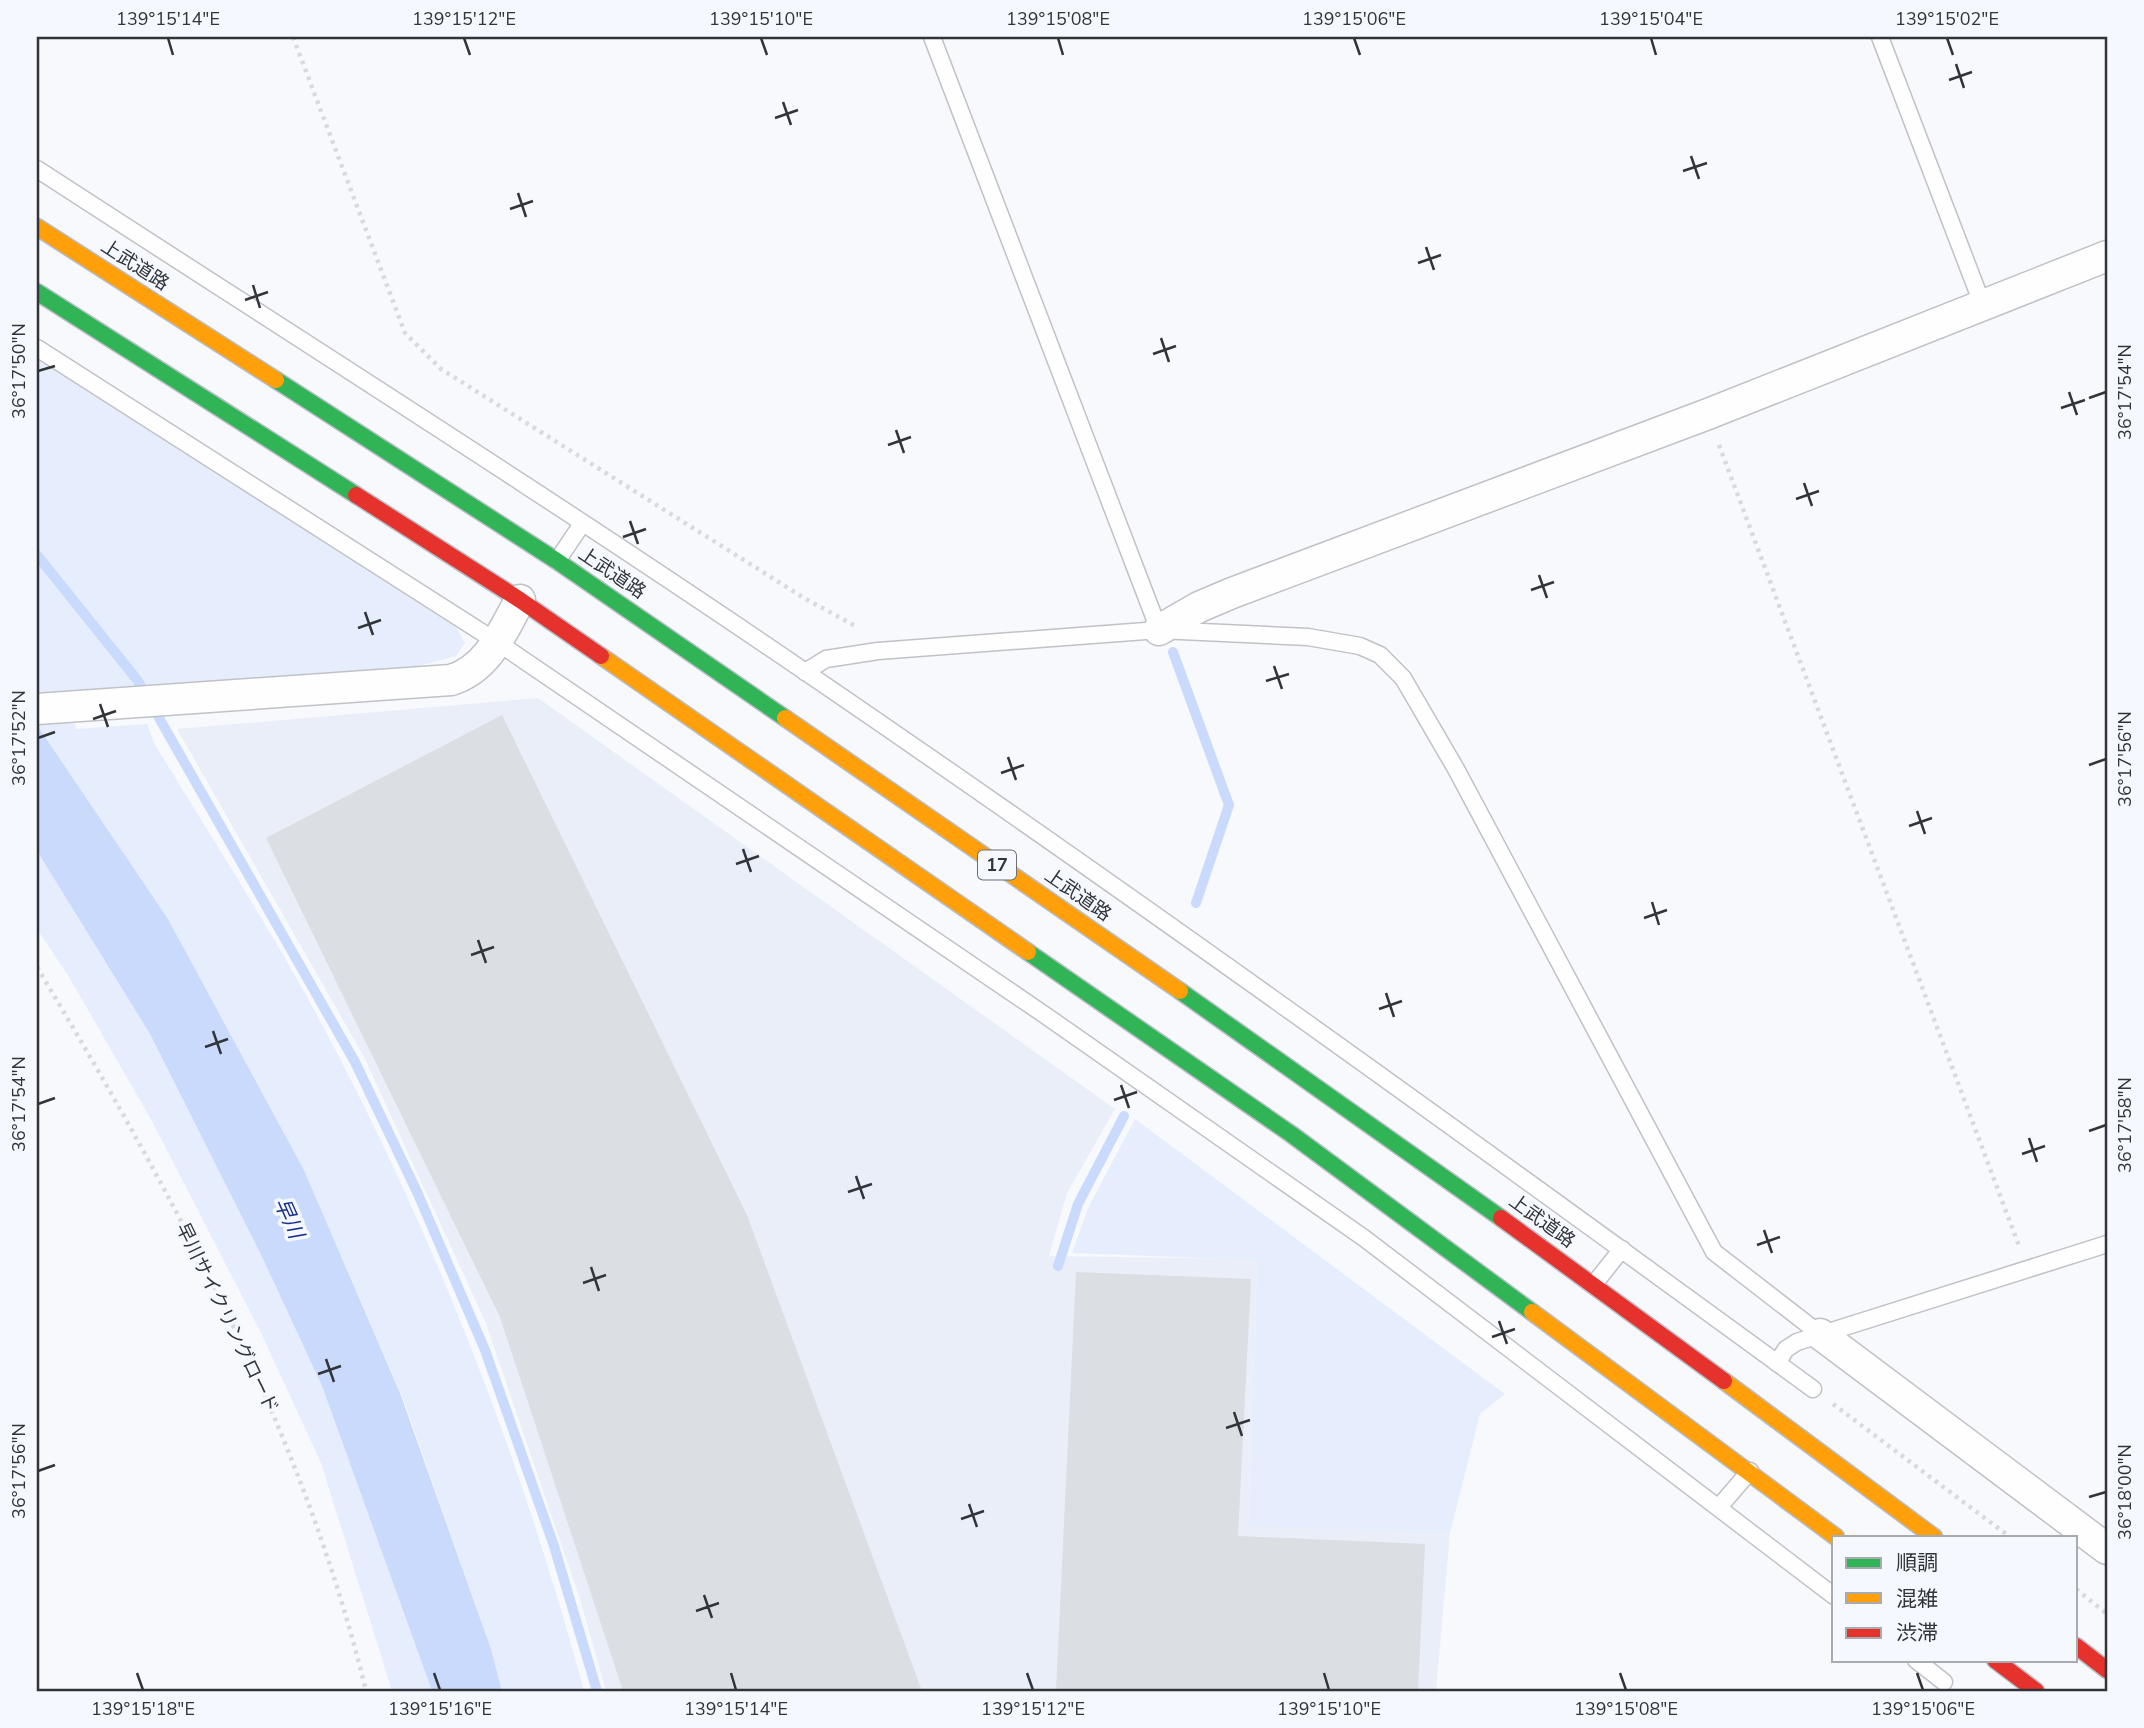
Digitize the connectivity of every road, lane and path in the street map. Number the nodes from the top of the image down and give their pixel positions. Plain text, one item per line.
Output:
1 (293, 37) edge
2 (932, 37) edge
3 (1880, 37) edge
4 (37, 169) edge
5 (37, 227) edge
6 (2107, 256) edge
7 (37, 292) edge
8 (1983, 306) junction
9 (37, 348) edge
10 (1708, 414) junction
11 (582, 524) junction
12 (557, 561) junction
13 (520, 600) junction
14 (1159, 630) junction
15 (496, 642) junction
16 (878, 651) junction
17 (805, 672) junction
18 (37, 709) edge
19 (37, 967) edge
20 (2107, 1244) edge
21 (1622, 1249) junction
22 (2028, 1268) junction
23 (1594, 1284) junction
24 (1820, 1334) junction
25 (1777, 1363) junction
26 (1813, 1389) joint
27 (1749, 1471) junction
28 (1719, 1507) junction
29 (1835, 1536) edge
30 (1933, 1536) edge
31 (2009, 1536) edge
32 (2107, 1549) edge
33 (2078, 1591) edge
34 (1832, 1594) edge
35 (2107, 1614) edge
36 (2078, 1648) edge
37 (1919, 1662) edge
38 (1998, 1662) edge
39 (2107, 1670) edge
40 (1944, 1682) dead end
41 (366, 1691) edge
42 (2036, 1691) edge

1 - 16 path
2 - 14 lane
3 - 8 lane
4 - 11 lane
5 - 12 highway, 上武道路 / 17
6 - 8 street
7 - 13 highway
8 - 10 street
9 - 15 lane
10 - 14 street
10 - 22 path
11 - 12 lane
11 - 17 lane
12 - 23 highway, 上武道路 / 17
13 - 15 street
13 - 27 highway
14 - 16 lane
14 - 24 lane
15 - 18 street
15 - 28 lane
16 - 17 lane
17 - 21 lane
19 - 41 path, 早川サイクリングロード
20 - 22 lane
21 - 23 lane
21 - 25 lane
22 - 24 lane
23 - 30 highway, 上武道路 / 17
24 - 25 lane
24 - 32 street
25 - 26 lane
26 - 31 path
27 - 28 lane
27 - 29 highway
28 - 34 lane
33 - 35 path
36 - 39 highway
37 - 40 lane
38 - 42 highway

